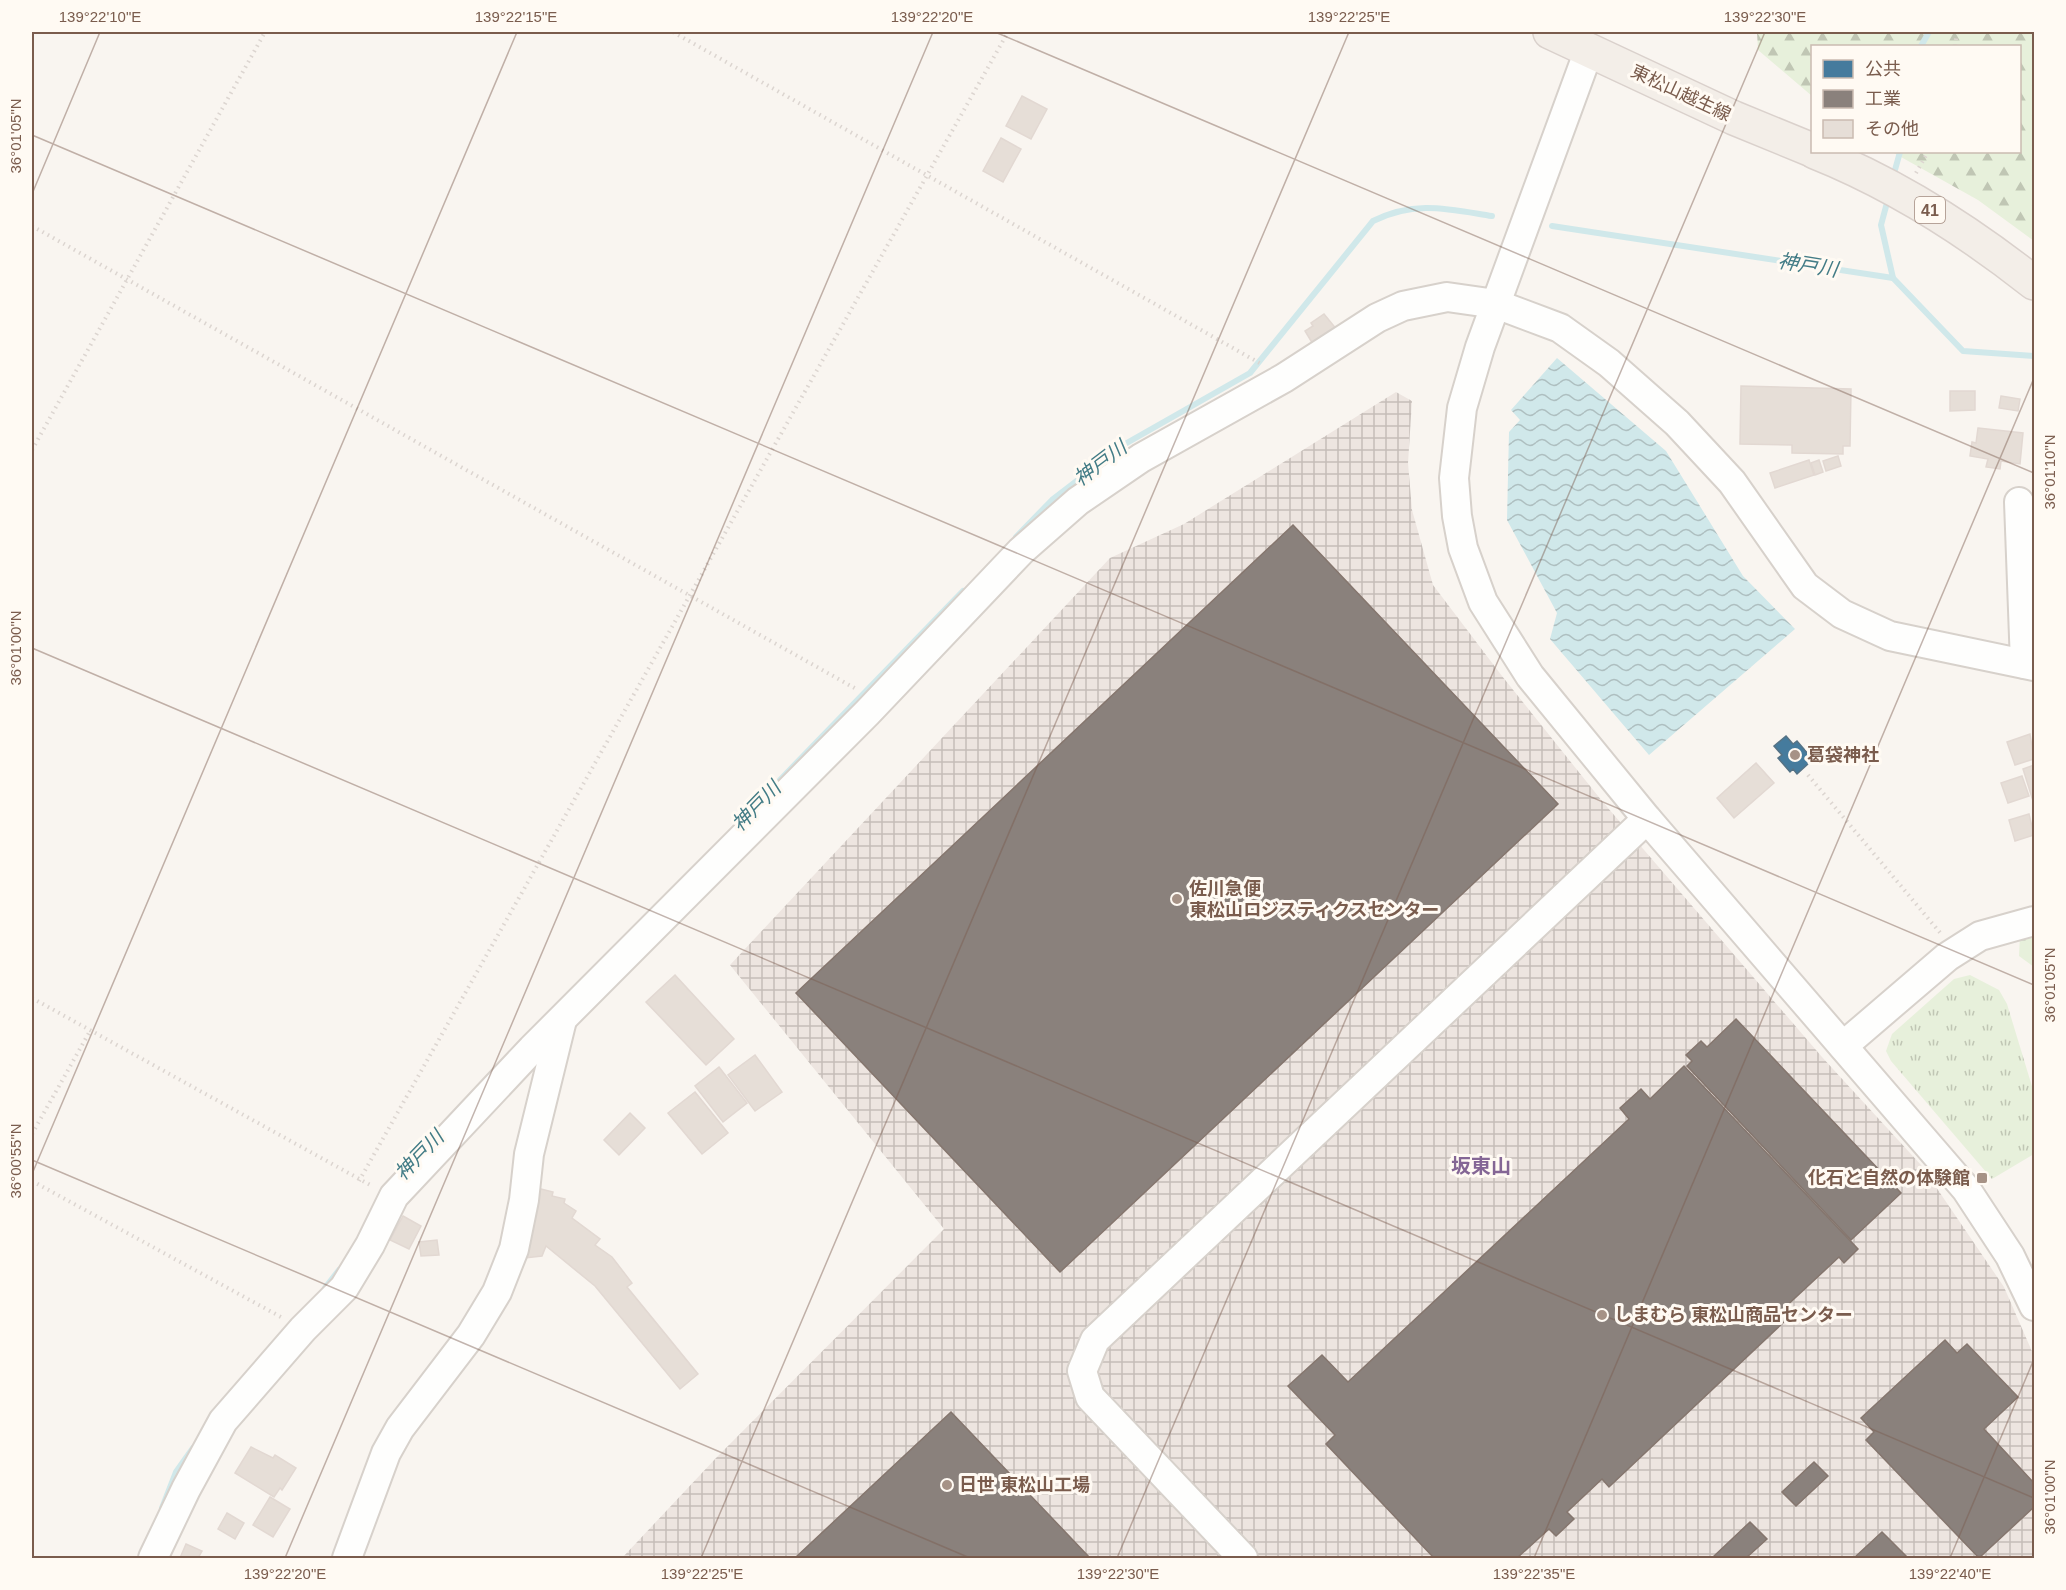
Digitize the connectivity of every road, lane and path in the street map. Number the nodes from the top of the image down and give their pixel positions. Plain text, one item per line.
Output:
1 (266, 32) edge
2 (673, 32) edge
3 (1008, 32) edge
4 (1550, 32) edge
5 (1589, 50) junction
6 (1811, 150) edge
7 (1818, 153) edge
8 (929, 174) junction
9 (32, 226) edge
10 (128, 281) junction
11 (2034, 283) edge
12 (1496, 304) junction
13 (1284, 378) junction
14 (32, 450) edge
15 (2019, 502) dead end
16 (691, 595) junction
17 (2030, 665) edge
18 (878, 701) junction
19 (1808, 775) dead end
20 (1647, 819) junction
21 (2034, 921) edge
22 (1956, 951) junction
23 (32, 998) edge
24 (562, 1020) junction
25 (90, 1031) junction
26 (1843, 1046) junction
27 (32, 1134) edge
28 (32, 1181) edge
29 (359, 1181) junction
30 (394, 1196) junction
31 (2034, 1306) edge
32 (303, 1329) junction
33 (153, 1558) edge
34 (347, 1558) edge
35 (1243, 1558) edge

1 - 10 path
2 - 8 path
3 - 8 path
4 - 5 main road, 東松山越生線 / 41
5 - 6 main road, 東松山越生線 / 41
5 - 12 street
7 - 11 main road, 東松山越生線 / 41
8 - 13 path
8 - 16 path
9 - 10 path
10 - 14 path
10 - 16 path
12 - 13 street
12 - 17 street
12 - 20 street
13 - 18 street
15 - 17 street
16 - 18 path
16 - 29 path
18 - 24 street
19 - 22 path
20 - 26 street
20 - 35 street
21 - 22 street
22 - 26 street
23 - 25 path
24 - 30 street
24 - 34 street
25 - 27 path
25 - 29 path
26 - 31 street
28 - 32 path
29 - 30 path
30 - 32 street
32 - 33 street

